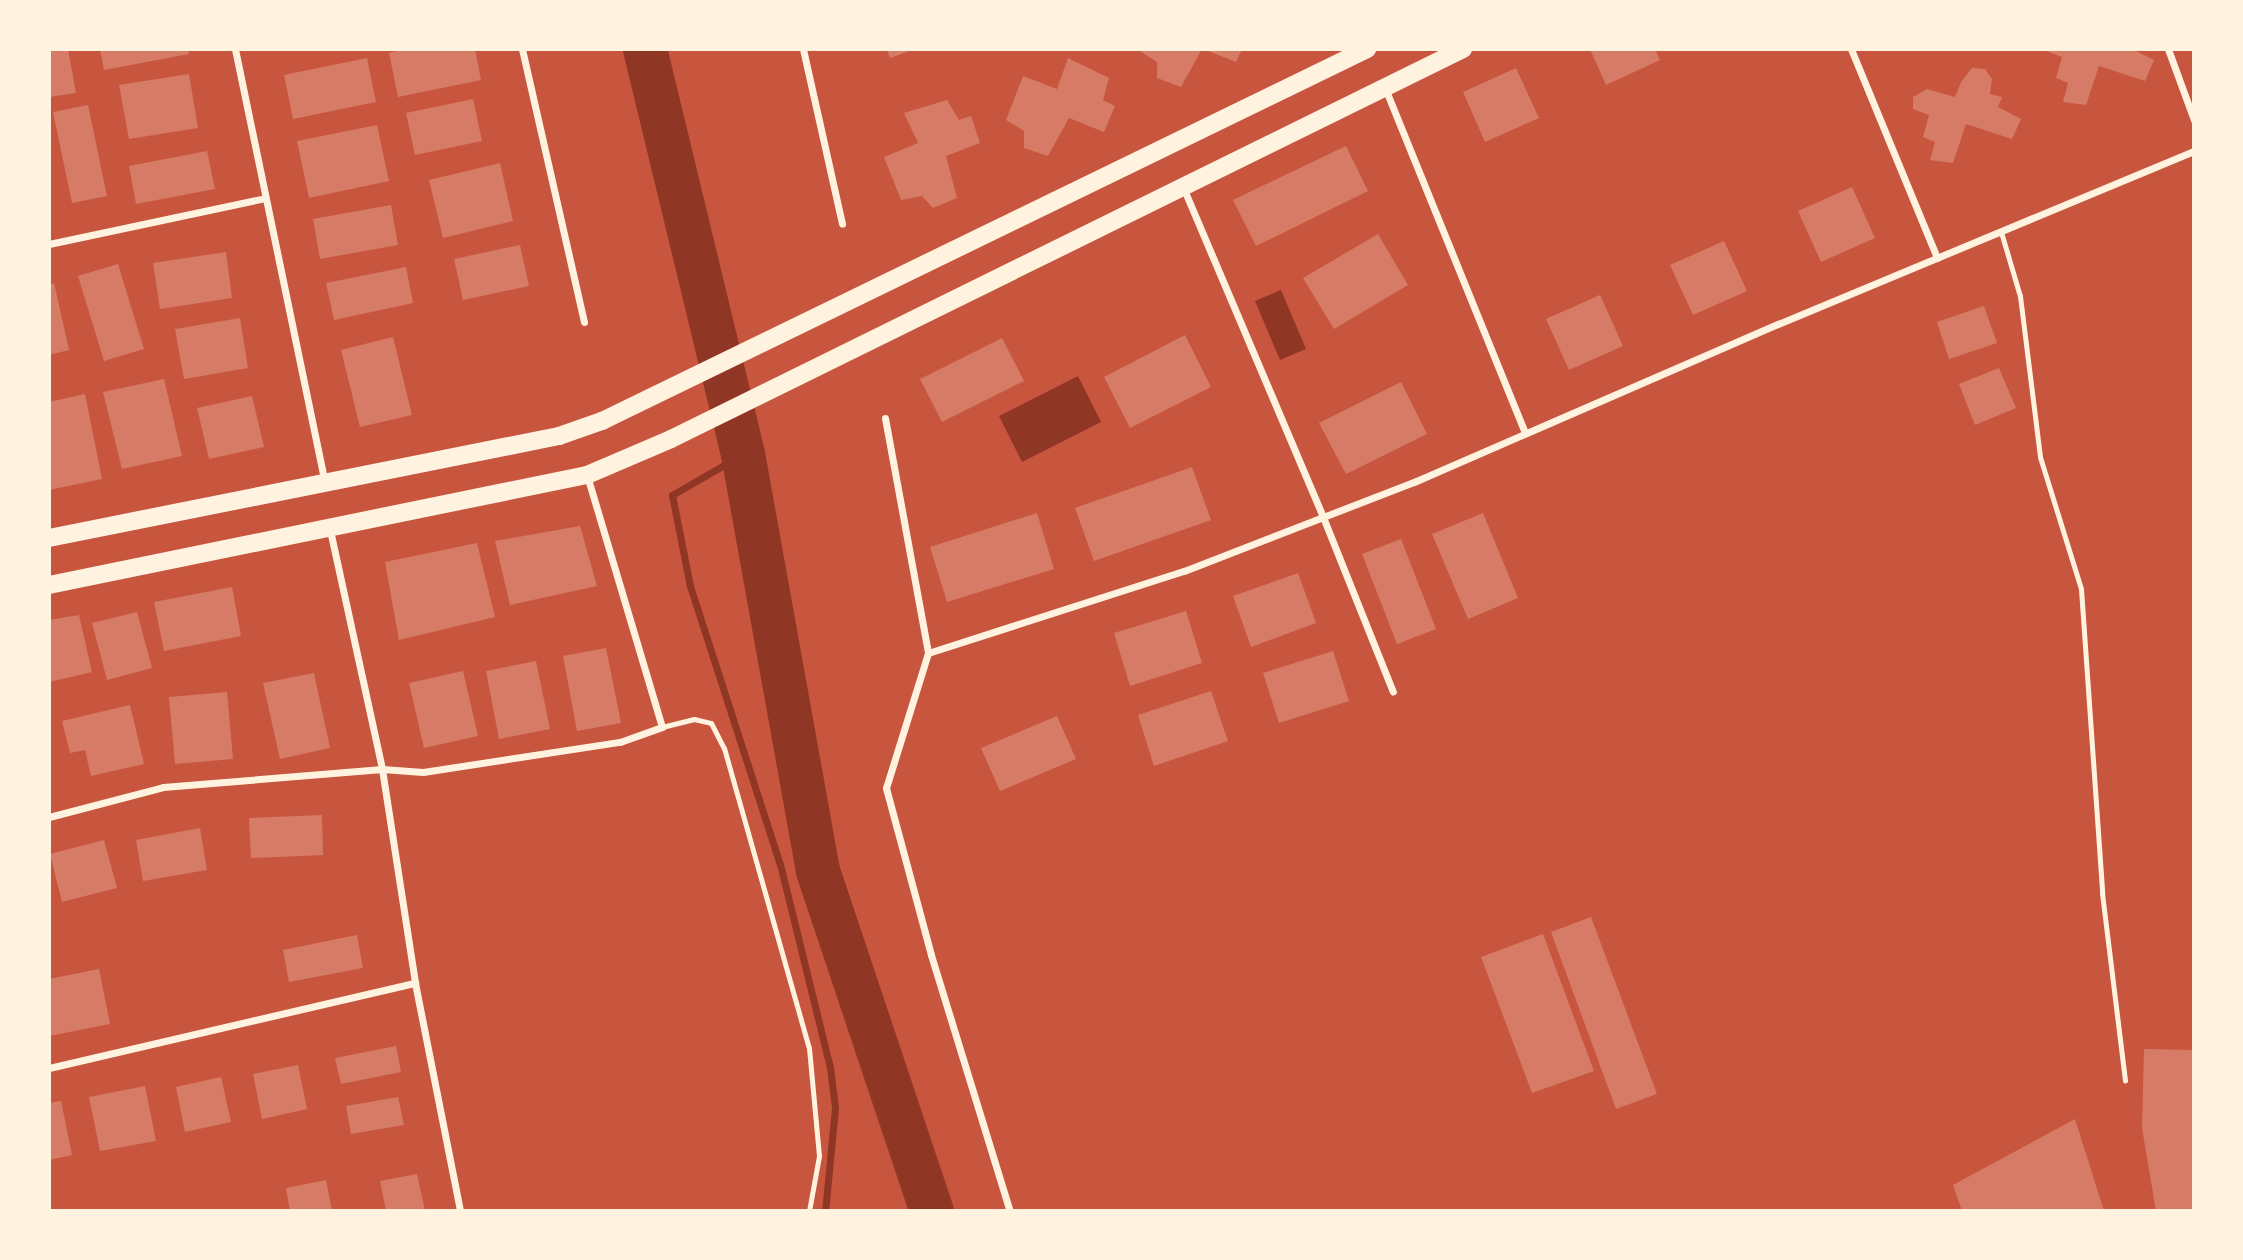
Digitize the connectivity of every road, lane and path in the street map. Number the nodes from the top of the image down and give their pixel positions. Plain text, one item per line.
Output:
1 (235, 49) edge
2 (522, 49) edge
3 (803, 49) edge
4 (1367, 49) edge
5 (1464, 49) edge
6 (1851, 49) edge
7 (2168, 49) edge
8 (1385, 88) junction
9 (2194, 120) edge
10 (2194, 151) edge
11 (1183, 186) junction
12 (265, 198) junction
13 (842, 225) dead end
14 (2000, 232) junction
15 (49, 243) edge
16 (1937, 258) junction
17 (584, 322) dead end
18 (885, 418) dead end
19 (1525, 433) junction
20 (587, 475) junction
21 (326, 485) junction
22 (1323, 517) junction
23 (330, 529) junction
24 (49, 538) edge
25 (49, 585) edge
26 (929, 653) junction
27 (1393, 692) dead end
28 (662, 727) junction
29 (382, 769) junction
30 (49, 817) edge
31 (415, 983) junction
32 (49, 1068) edge
33 (2125, 1081) dead end
34 (460, 1211) edge
35 (809, 1211) edge
36 (1010, 1211) edge

1 - 12 street
2 - 17 street
3 - 13 street
4 - 21 main road
5 - 8 main road
6 - 16 street
7 - 9 street
8 - 11 main road
8 - 19 street
10 - 14 street
11 - 20 main road
11 - 22 street
12 - 15 street
12 - 21 street
14 - 16 street
14 - 33 lane
16 - 19 street
18 - 26 street
19 - 22 street
20 - 23 main road
20 - 28 street
21 - 24 main road
22 - 26 street
22 - 27 street
23 - 25 main road
23 - 29 street
26 - 36 street
28 - 29 street
28 - 35 lane
29 - 30 street
29 - 31 street
31 - 32 street
31 - 34 street

